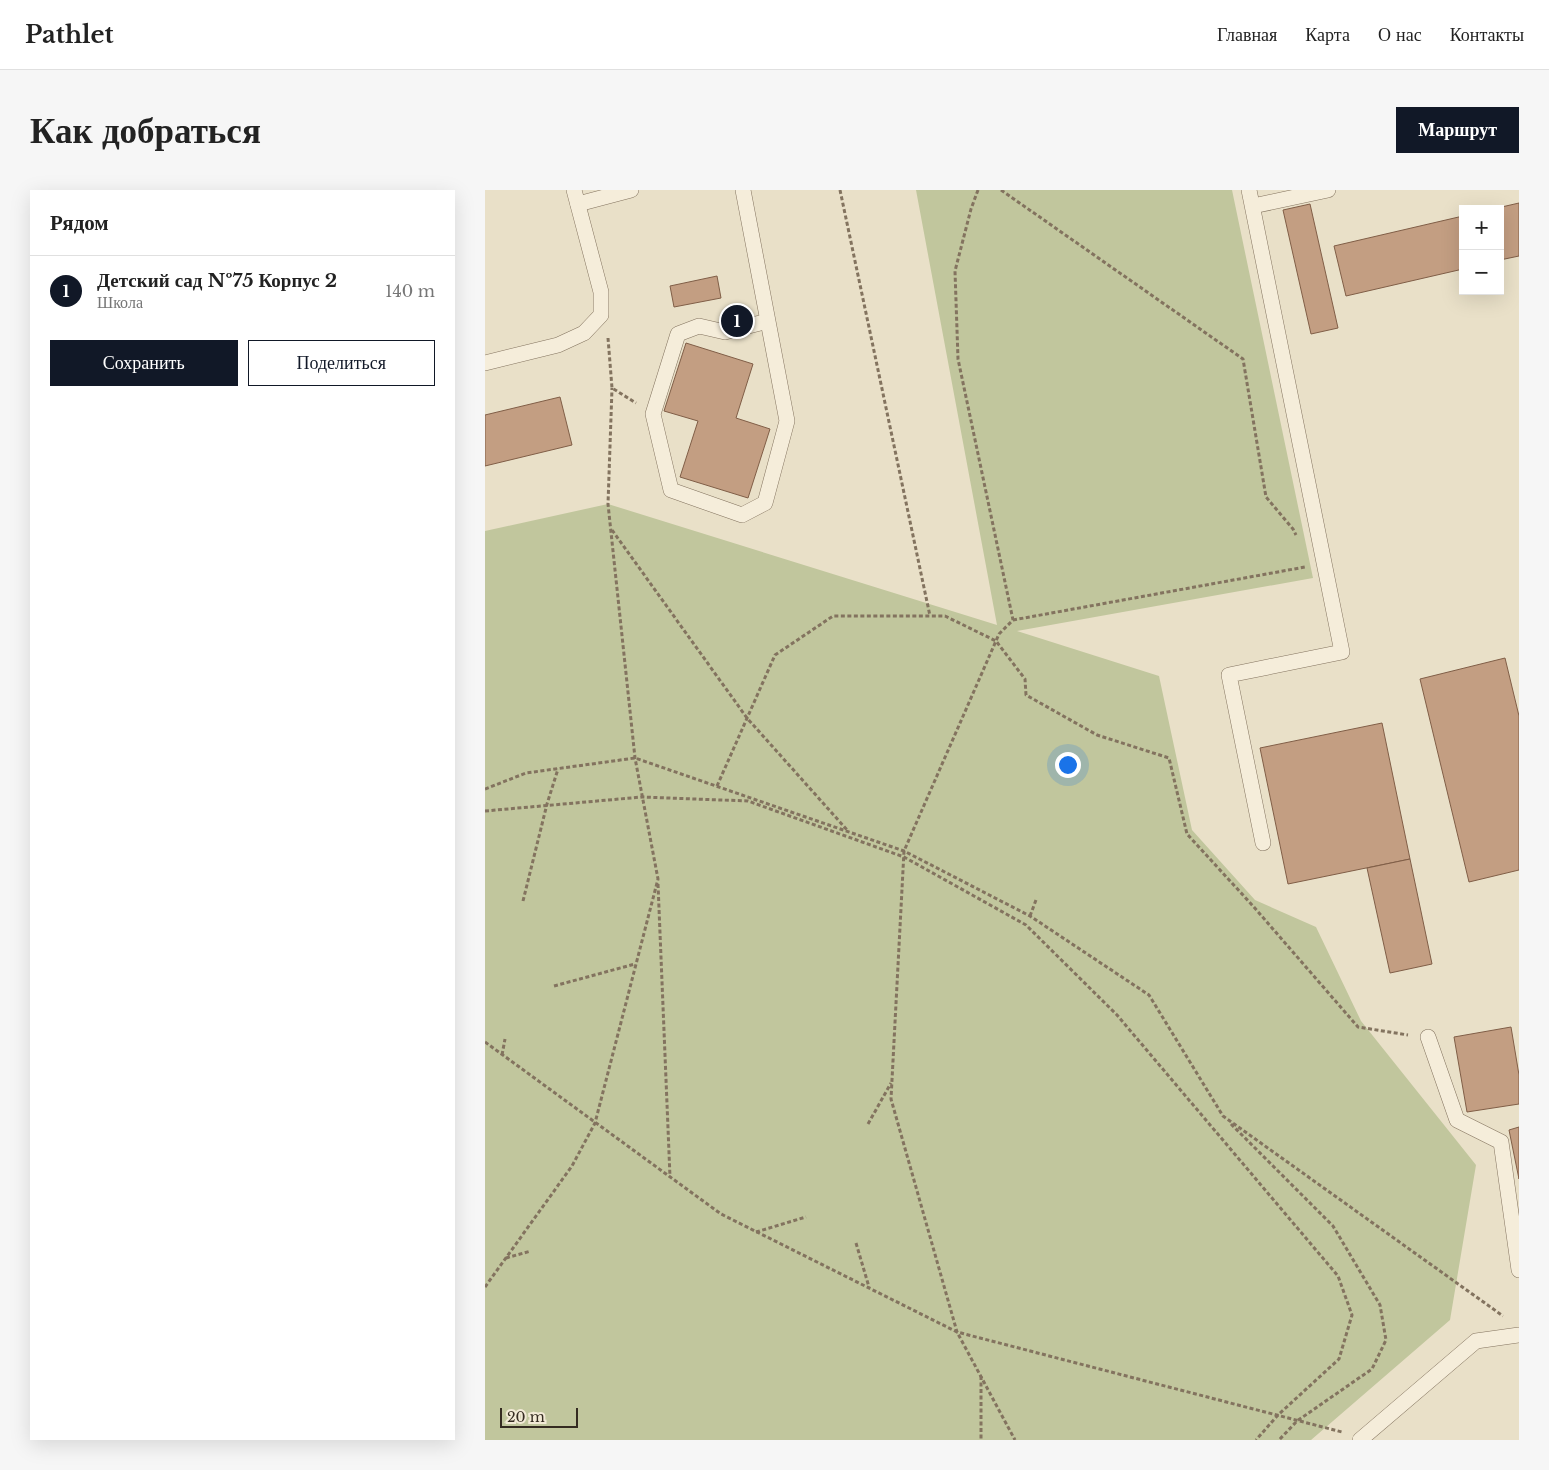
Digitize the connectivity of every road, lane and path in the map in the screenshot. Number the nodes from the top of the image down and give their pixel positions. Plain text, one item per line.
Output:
1 (631, 190) edge
2 (743, 190) edge
3 (840, 190) edge
4 (978, 190) edge
5 (1001, 190) edge
6 (1249, 190) edge
7 (1328, 190) edge
8 (576, 197) edge
9 (1253, 206) junction
10 (601, 315) junction
11 (768, 321) junction
12 (485, 363) edge
13 (612, 388) junction
14 (653, 414) junction
15 (610, 528) junction
16 (1297, 538) dead end
17 (1310, 566) dead end
18 (930, 616) junction
19 (1013, 620) junction
20 (996, 640) junction
21 (747, 718) junction
22 (635, 758) junction
23 (557, 768) junction
24 (717, 786) junction
25 (485, 789) edge
26 (642, 797) junction
27 (547, 804) junction
28 (485, 811) edge
29 (849, 832) junction
30 (1263, 843) dead end
31 (904, 851) junction
32 (904, 857) junction
33 (658, 879) junction
34 (1036, 900) dead end
35 (523, 901) dead end
36 (1030, 916) junction
37 (636, 964) junction
38 (554, 986) dead end
39 (1428, 1037) joint
40 (505, 1039) dead end
41 (485, 1042) edge
42 (502, 1055) junction
43 (892, 1082) junction
44 (1223, 1116) junction
45 (595, 1123) junction
46 (868, 1124) dead end
47 (670, 1177) junction
48 (806, 1217) dead end
49 (756, 1232) junction
50 (857, 1243) dead end
51 (531, 1251) dead end
52 (506, 1258) junction
53 (1519, 1270) edge
54 (485, 1287) edge
55 (869, 1287) junction
56 (1503, 1316) dead end
57 (957, 1332) junction
58 (1519, 1335) edge
59 (981, 1376) junction
60 (1278, 1415) junction
61 (1297, 1420) junction
62 (1361, 1439) edge
63 (981, 1440) edge
64 (1015, 1440) edge
65 (1257, 1440) edge
66 (1279, 1440) edge

1 - 8 lane
2 - 11 lane
3 - 18 path
4 - 19 path
5 - 16 path
6 - 9 lane
7 - 9 lane
8 - 10 lane
9 - 30 lane
10 - 12 lane
10 - 13 path
11 - 14 lane
11 - 14 lane
13 - 14 path
13 - 15 path
15 - 21 path
15 - 22 path
17 - 19 path
18 - 20 path
18 - 21 path
19 - 20 path
20 - 31 path
20 - 39 path
21 - 24 path
21 - 29 path
22 - 23 path
22 - 24 path
22 - 26 path
23 - 25 path
23 - 27 path
24 - 29 path
26 - 27 path
26 - 32 path
26 - 33 path
27 - 28 path
27 - 35 path
29 - 31 path
31 - 32 path
31 - 36 path
32 - 43 path
32 - 60 path
33 - 37 path
33 - 47 path
34 - 36 path
36 - 44 path
37 - 38 path
37 - 45 path
39 - 53 lane
40 - 42 path
41 - 42 path
42 - 45 path
43 - 46 path
43 - 57 path
44 - 56 path
44 - 61 path
45 - 47 path
45 - 52 path
47 - 49 path
48 - 49 path
49 - 55 path
50 - 55 path
51 - 52 path
52 - 54 path
55 - 57 path
57 - 59 path
57 - 60 path
58 - 62 lane
59 - 63 path
59 - 64 path
60 - 61 path
60 - 65 path
61 - 62 path
61 - 66 path

